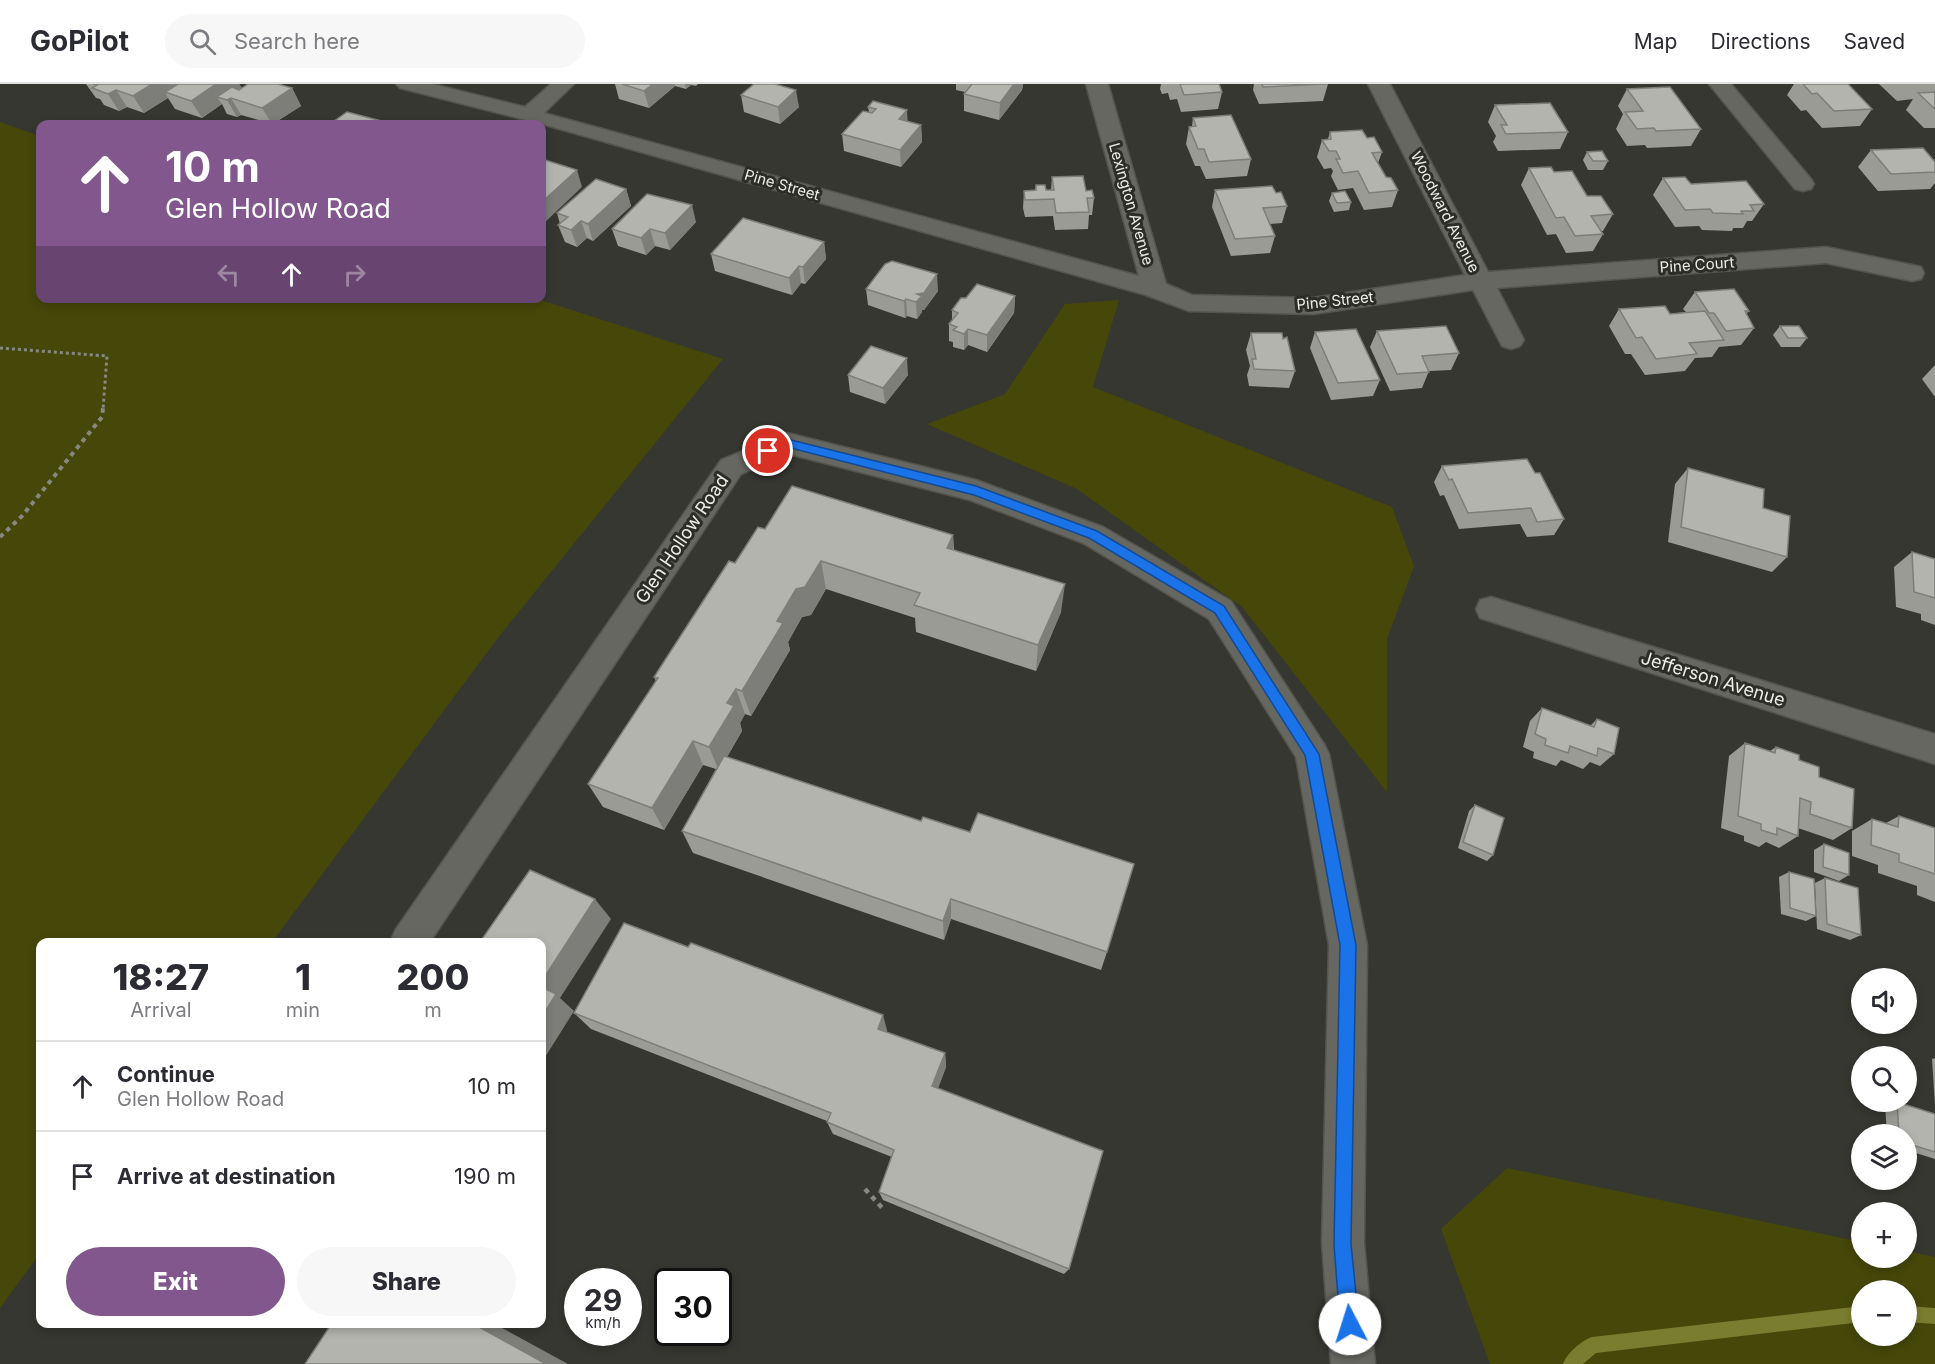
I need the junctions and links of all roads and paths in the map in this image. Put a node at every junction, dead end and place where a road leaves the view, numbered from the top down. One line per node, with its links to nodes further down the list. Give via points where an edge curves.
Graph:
1 (407, 84): 6 (street, Pine Street)
2 (562, 84): 6 (street)
3 (1097, 84): 10 (street, Lexington Avenue)
4 (1379, 84): 9 (street, Woodward Avenue)
5 (1720, 84): 7 (street)
6 (529, 114): 10 (street, Pine Street)
7 (1803, 184)
8 (1912, 273): 9 (street, Pine Court, via 1826,255)
9 (1480, 281): 11 (street, Pine Street, via 1313,306); 12 (street, Woodward Avenue)
10 (1155, 289): 11 (street, Lexington Avenue)
11 (1189, 303)
12 (1511, 340)
13 (0, 348): 14 (path, via 107,356 102,417 22,516)
14 (0, 537)
15 (1491, 609): 16 (street, Jefferson Avenue)
16 (1935, 749)
17 (411, 938): 20 (street, Glen Hollow Road, via 731,467 787,443 976,491 1093,534 1220,610 1312,754 1348,945 1343,1244)
18 (865, 1190): 19 (path)
19 (884, 1210)
20 (1353, 1364)

